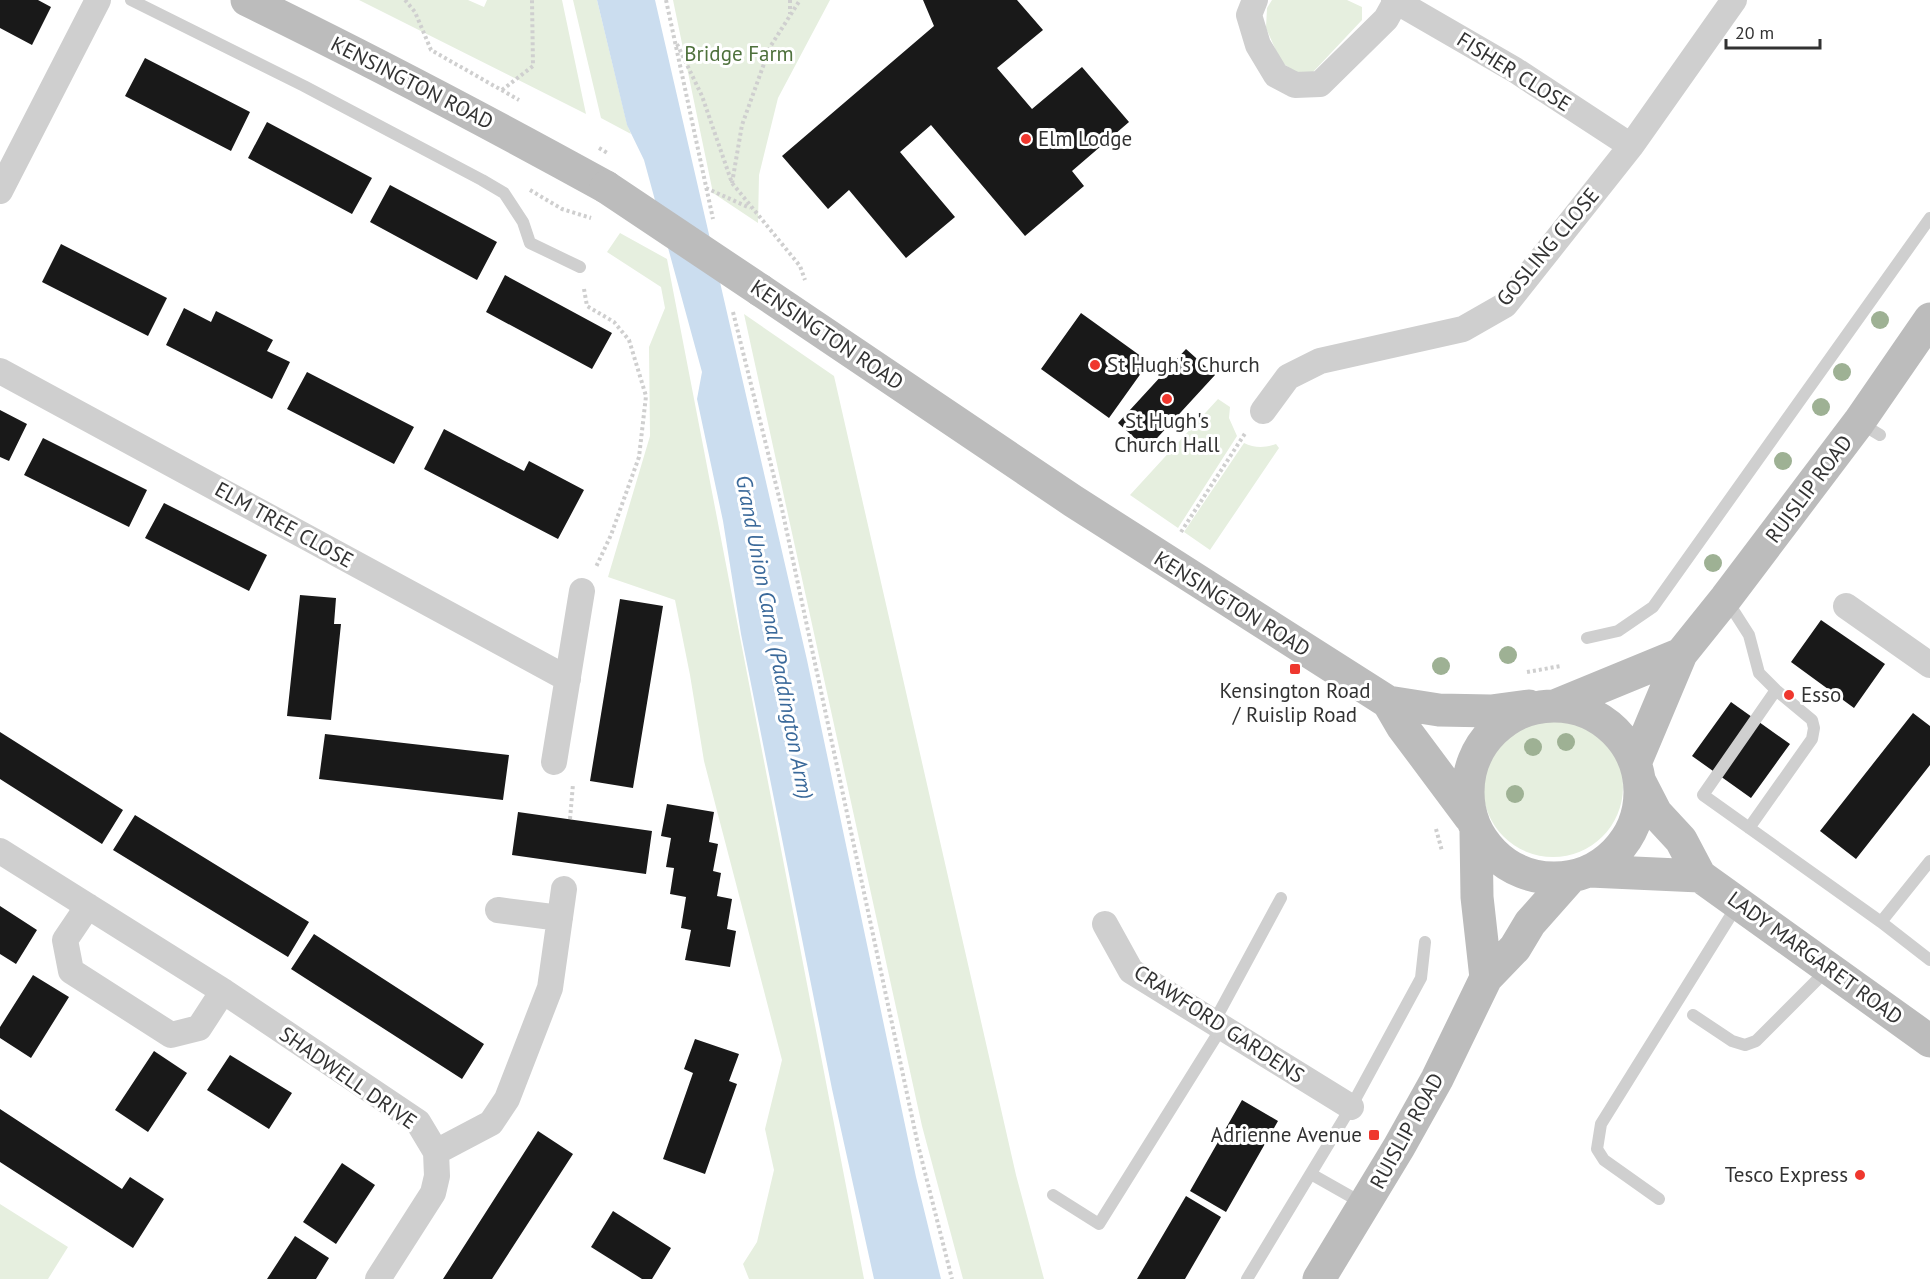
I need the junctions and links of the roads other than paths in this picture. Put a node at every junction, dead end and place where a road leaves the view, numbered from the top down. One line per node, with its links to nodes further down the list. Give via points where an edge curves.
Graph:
1 (98, 0): 8 (street)
2 (131, 0): 10 (lane, via 483,180 504,193 523,222 530,243)
3 (247, 0): 22 (street, KENSINGTON ROAD, bridge, via 386,68 606,187 1073,501)
4 (1255, 0): 6 (street, FISHER CLOSE, via 1249,15 1258,45 1276,75 1295,85 1320,84 1386,19)
5 (1734, 0): 7 (street, GOSLING CLOSE)
6 (1395, 1): 7 (street, FISHER CLOSE, via 1515,70)
7 (1631, 146): 13 (street, GOSLING CLOSE, via 1505,305 1463,329 1320,361 1288,378)
8 (0, 191)
9 (1930, 218): 17 (lane, via 1653,607 1618,631)
10 (580, 267)
11 (1925, 338): 15 (street, RUISLIP ROAD, via 1870,429)
12 (0, 371): 20 (street, ELM TREE CLOSE)
13 (1263, 411)
14 (582, 591): 20 (street)
15 (1726, 598): 18 (street, RUISLIP ROAD); 21 (lane, via 1749,635 1759,673)
16 (1846, 606): 19 (street)
17 (1587, 638)
18 (1681, 654): 23 (street, RUISLIP ROAD); 25 (street, RUISLIP ROAD)
19 (1930, 665)
20 (568, 679): 24 (street)
21 (1776, 690): 27 (lane, via 1812,720 1812,739); 27 (lane, via 1703,795)
22 (1388, 702): 23 (street, KENSINGTON ROAD, via 1439,710); 26 (street, KENSINGTON ROAD)
23 (1543, 706): 25 (street, via 1581,709 1602,720 1620,735); 26 (street, via 1511,715 1478,750 1469,774)
24 (554, 762)
25 (1638, 770): 30 (street, via 1639,806 1631,831 1613,854); 31 (street, LADY MARGARET ROAD, via 1656,813 1681,840)
26 (1473, 824): 30 (street, via 1488,848 1509,866 1534,876); 43 (street)
27 (1749, 828): 38 (lane)
28 (0, 850): 35 (street, SHADWELL DRIVE)
29 (1930, 861): 38 (lane)
30 (1579, 875): 31 (street); 43 (street, RUISLIP ROAD, via 1530,923 1515,948)
31 (1700, 876): 34 (street, LADY MARGARET ROAD)
32 (564, 889): 37 (street)
33 (1281, 898): 46 (lane)
34 (1738, 903): 42 (street, LADY MARGARET ROAD); 52 (lane, via 1601,1124 1597,1149 1604,1160)
35 (88, 906): 44 (street, SHADWELL DRIVE); 44 (street, via 65,940 71,971 171,1035 199,1028)
36 (498, 910): 37 (street)
37 (560, 918): 49 (street, via 550,988 507,1099 491,1123)
38 (1881, 922): 41 (lane)
39 (1105, 924): 46 (street, CRAWFORD GARDENS, via 1131,971)
40 (1425, 942): 48 (lane, via 1421,978)
41 (1930, 960)
42 (1829, 968): 45 (lane, via 1756,1041 1745,1045 1732,1041); 47 (street, LADY MARGARET ROAD)
43 (1486, 978): 53 (street, RUISLIP ROAD, via 1437,1079)
44 (223, 991): 49 (street, SHADWELL DRIVE, via 418,1122)
45 (1693, 1015)
46 (1218, 1025): 48 (street, CRAWFORD GARDENS); 51 (lane, via 1099,1224)
47 (1930, 1041)
48 (1351, 1107): 50 (lane)
49 (436, 1152): 54 (street, via 433,1193)
50 (1311, 1174): 53 (lane); 55 (lane)
51 (1053, 1195)
52 (1659, 1199)
53 (1365, 1205): 56 (street, RUISLIP ROAD)
54 (378, 1279)
55 (1247, 1279)
56 (1319, 1279)

